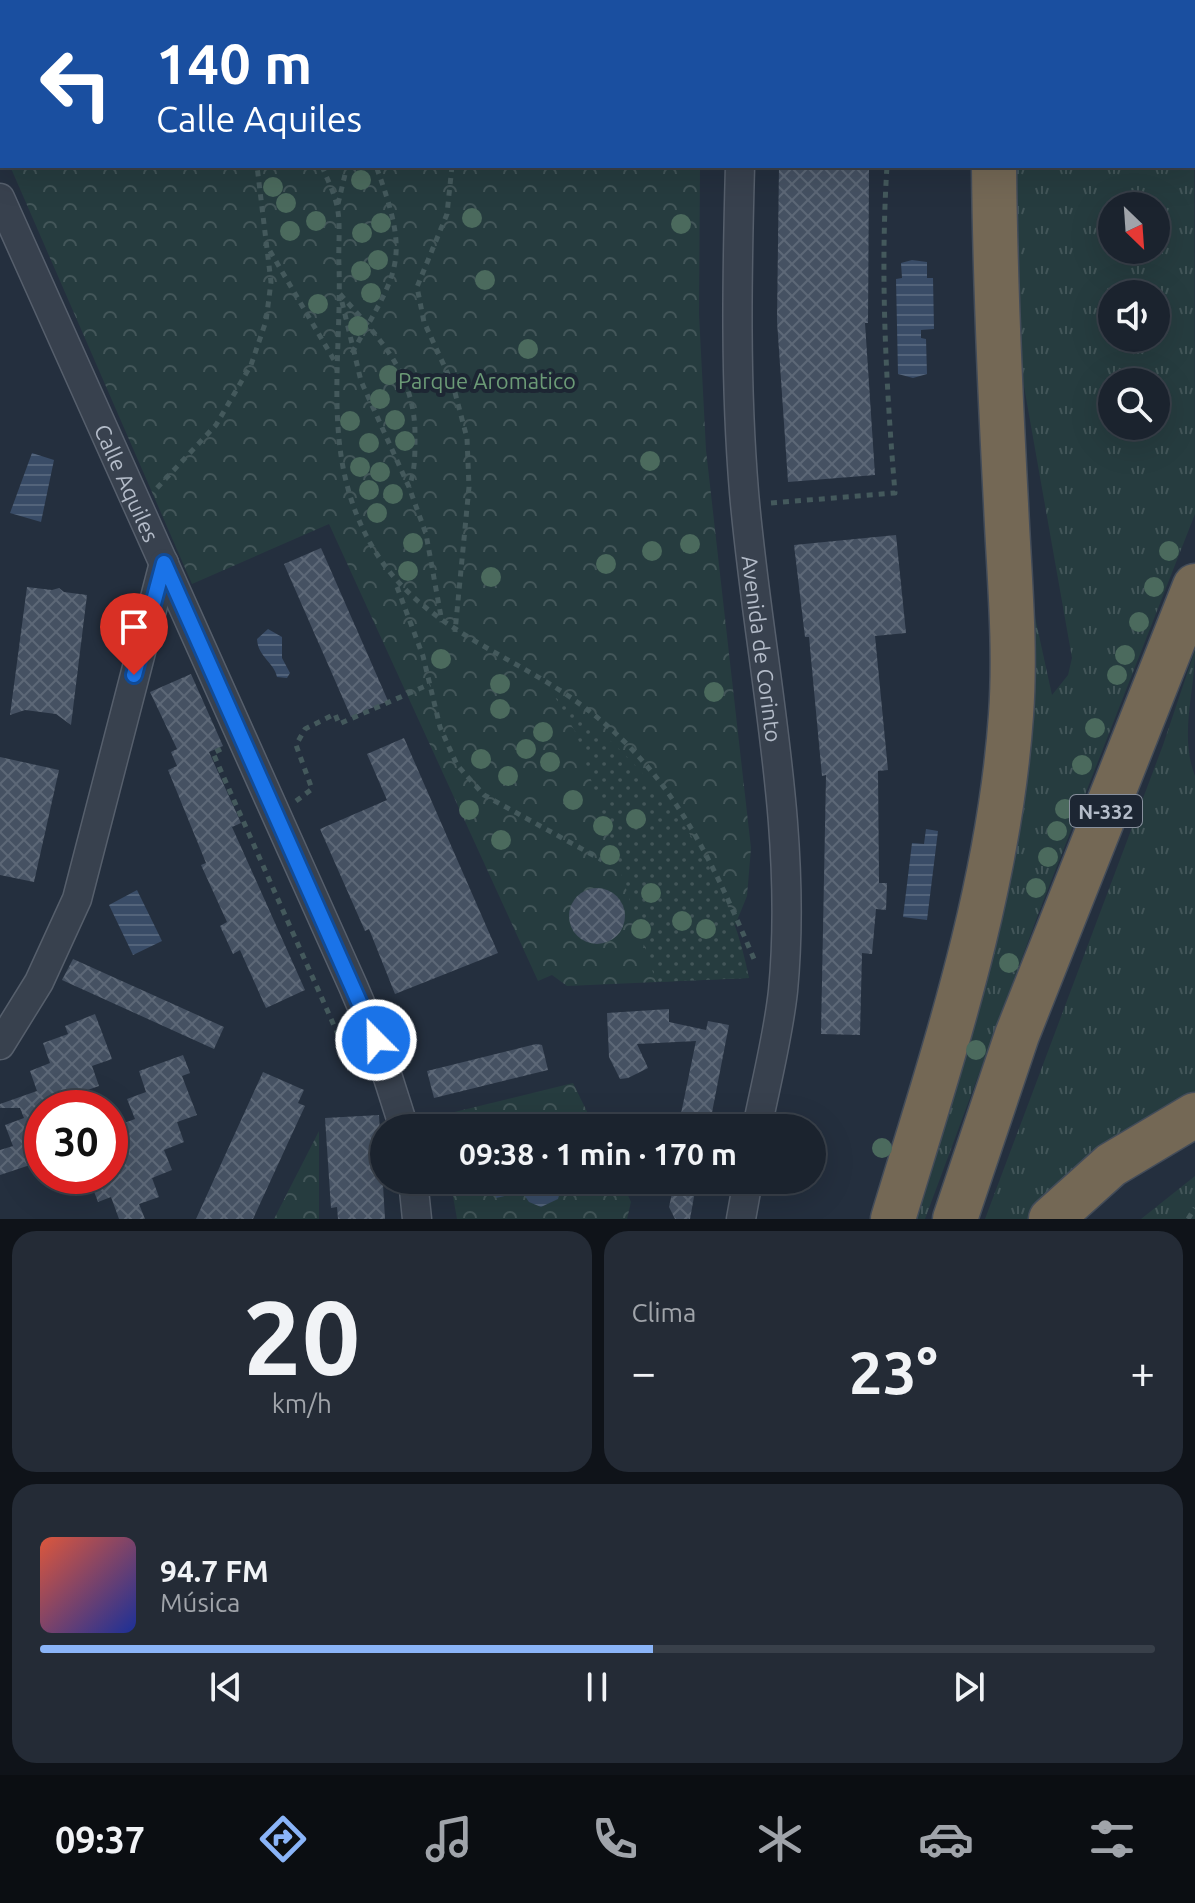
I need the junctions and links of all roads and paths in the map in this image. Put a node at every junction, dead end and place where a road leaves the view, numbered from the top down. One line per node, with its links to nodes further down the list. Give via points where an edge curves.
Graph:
1 (257, 168): 11 (path)
2 (323, 168): 10 (path)
3 (347, 168): 10 (path)
4 (377, 168): 13 (path, via 393,213 398,249 392,278)
5 (452, 168): 23 (path, via 447,214 417,287 424,322 453,385 467,438 469,487)
6 (740, 168): 32 (street, Avenida de Corinto, via 736,332 744,493 778,770 785,881 783,991)
7 (887, 168): 18 (path, via 884,313 895,493)
8 (994, 168): 39 (highway, via 1012,634 1007,769 988,887)
9 (0, 198): 19 (street, Calle Aquiles)
10 (337, 207): 12 (path)
11 (269, 248): 15 (path); 16 (path, via 270,303 251,365 216,425)
12 (340, 293): 13 (path); 14 (path); 15 (path)
13 (368, 324): 14 (path); 17 (path, via 393,353 410,391 415,429)
14 (352, 353): 17 (path)
15 (334, 361): 20 (path, via 337,429 350,495 367,538)
16 (164, 479)
17 (409, 487): 22 (path, via 433,562)
18 (770, 503)
19 (164, 563): 30 (street, Calle Aquiles, via 77,899 39,982); 31 (street, via 376,1040)
20 (396, 583): 22 (path); 24 (path)
21 (1195, 586): 40 (highway, N-332, via 1017,1035)
22 (442, 623): 23 (path)
23 (455, 632): 28 (path, via 566,694 631,748 680,807 705,849)
24 (430, 684): 26 (path, via 339,724 335,714 305,729 296,745 312,789); 27 (path, via 448,749 484,795)
25 (231, 745): 29 (path, via 213,753 340,1039)
26 (288, 805)
27 (602, 860)
28 (754, 959)
29 (359, 1037)
30 (0, 1045)
31 (400, 1114)
32 (760, 1114)
33 (1195, 1115): 41 (highway, via 1111,1165)
34 (414, 1194): 37 (street)
35 (745, 1194): 38 (street)
36 (1195, 1208): 42 (path)
37 (417, 1219)
38 (741, 1219)
39 (893, 1219)
40 (955, 1219)
41 (1051, 1219)
42 (1188, 1219)

